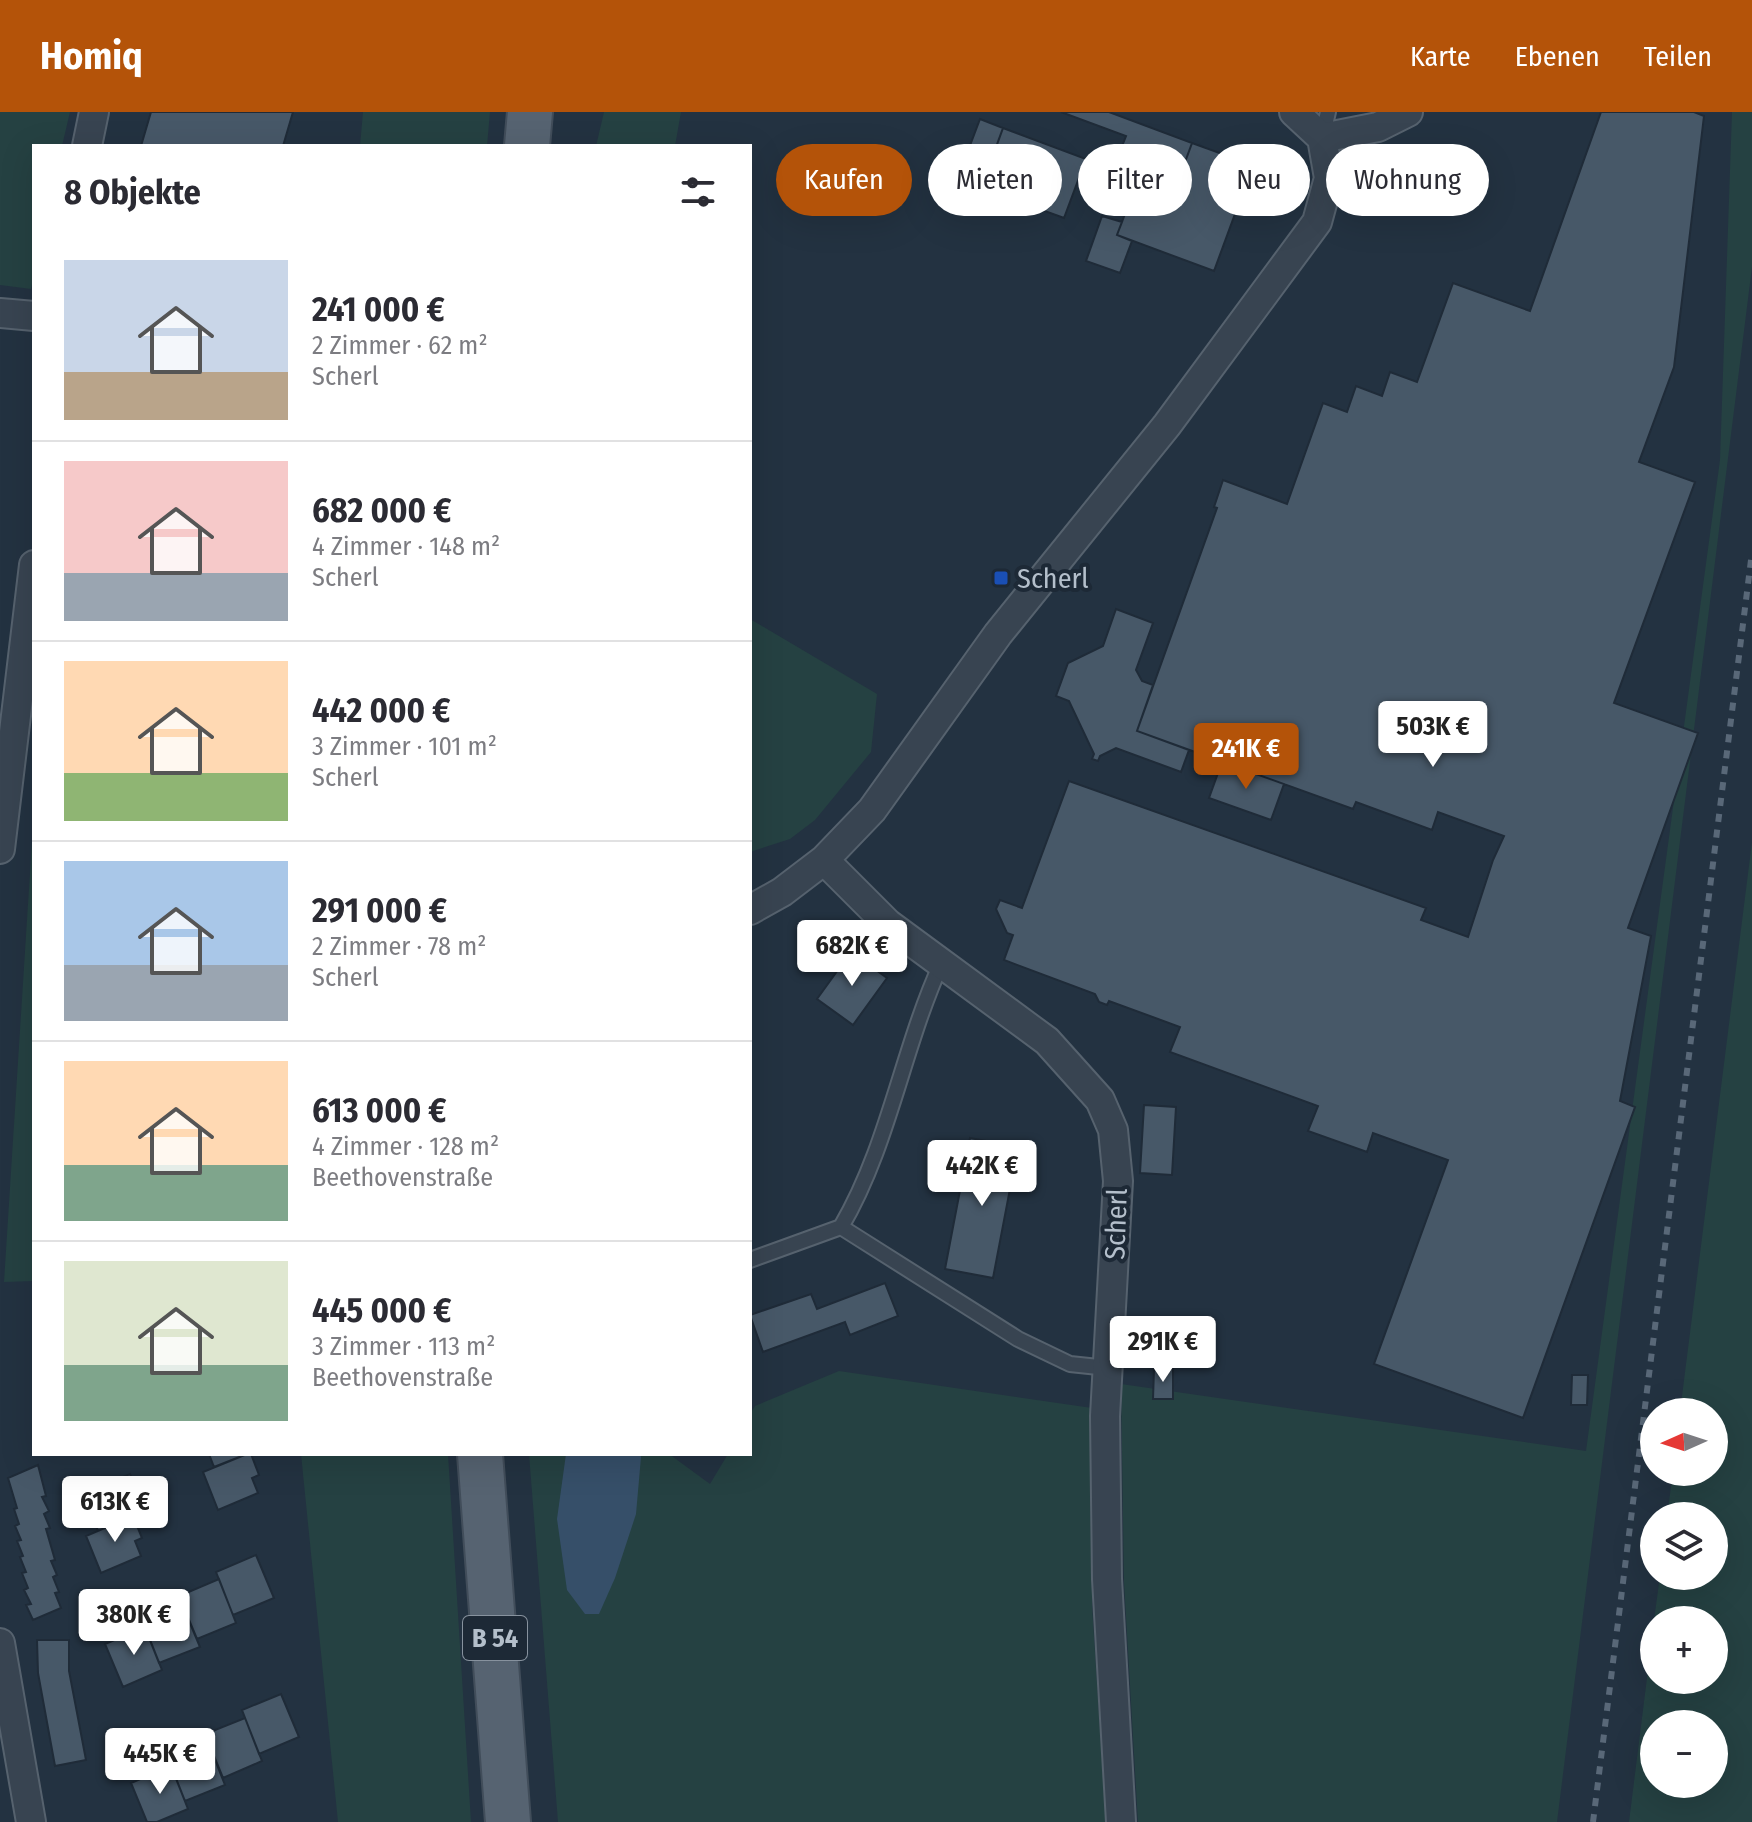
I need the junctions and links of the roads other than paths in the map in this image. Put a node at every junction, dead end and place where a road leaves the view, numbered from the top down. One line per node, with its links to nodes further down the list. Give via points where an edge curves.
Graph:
1 (94, 112): 6 (street)
2 (530, 112): 7 (main road)
3 (1294, 112): 5 (street)
4 (1408, 112): 5 (street, via 1378,127)
5 (1325, 125): 12 (street, via 1329,178 1317,222 1167,425 998,634 872,810)
6 (87, 144)
7 (527, 144)
8 (0, 313): 9 (street)
9 (32, 316)
10 (32, 582): 11 (street)
11 (0, 849)
12 (824, 860): 13 (street); 16 (street, Scherl, via 888,924)
13 (782, 892): 14 (street); 15 (street)
14 (752, 895)
15 (752, 909)
16 (941, 964): 17 (lane, via 871,1169); 19 (street, Scherl, via 1047,1041 1100,1100 1113,1130 1118,1181)
17 (841, 1227): 18 (lane); 19 (lane, via 1018,1339 1070,1364)
18 (752, 1259)
19 (1108, 1368): 24 (street, Scherl, via 1107,1579)
20 (480, 1456): 23 (main road, B 54)
21 (0, 1643): 22 (street)
22 (31, 1822)
23 (508, 1822)
24 (1121, 1822)

